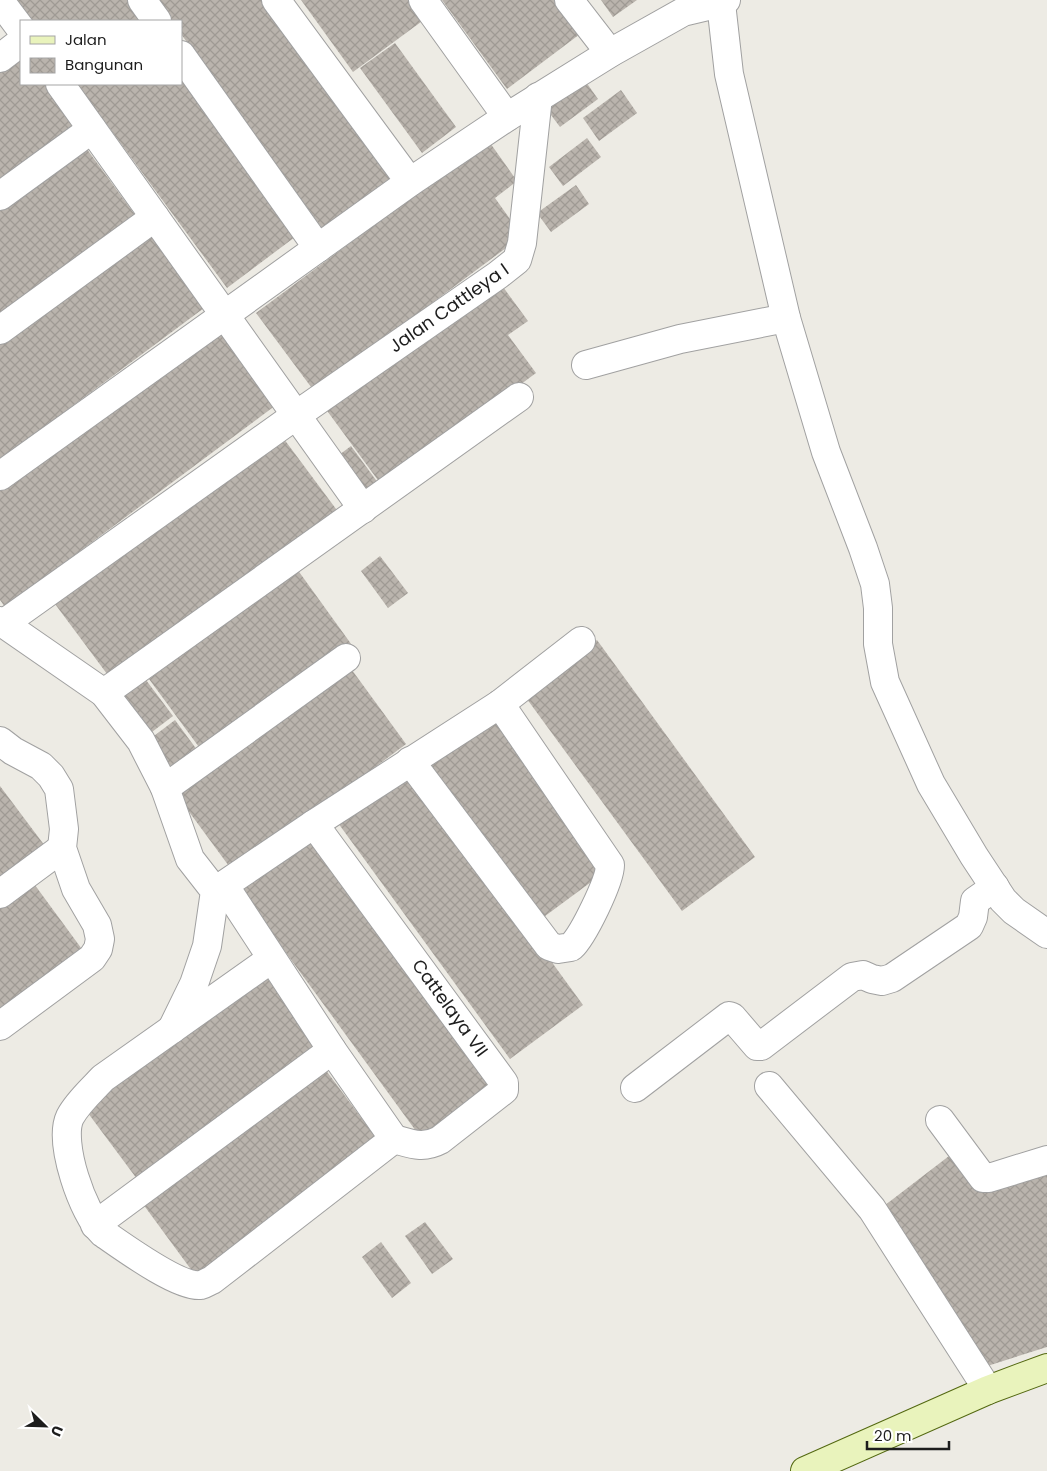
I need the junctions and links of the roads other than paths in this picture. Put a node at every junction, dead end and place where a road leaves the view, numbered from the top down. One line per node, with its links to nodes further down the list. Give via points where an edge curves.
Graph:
1 (142, 0): 8 (street)
2 (276, 0): 18 (street)
3 (422, 0): 16 (street)
4 (569, 0): 11 (street)
5 (0, 1): 9 (street)
6 (722, 1): 7 (street); 23 (street, via 729,74)
7 (686, 6): 11 (street)
8 (156, 20)
9 (20, 28)
10 (20, 43): 13 (street)
11 (610, 53): 15 (street)
12 (182, 56): 21 (street)
13 (0, 58)
14 (61, 85): 17 (street)
15 (538, 97): 16 (street); 27 (street, Jalan Cattleya I, via 522,243 517,260)
16 (507, 117): 18 (street)
17 (92, 130): 19 (street); 20 (street)
18 (410, 182): 21 (street)
19 (0, 196)
20 (155, 217): 22 (street); 24 (street)
21 (318, 248): 22 (street)
22 (225, 314): 27 (street); 28 (street)
23 (786, 318): 25 (street, via 680,339); 40 (street, via 826,452 874,584 878,644 885,682 931,784)
24 (0, 330)
25 (586, 365)
26 (519, 397): 29 (street)
27 (295, 416): 29 (street); 30 (street, Jalan Cattleya I)
28 (0, 476)
29 (363, 509): 33 (street)
30 (2, 622): 33 (street)
31 (582, 641): 34 (street)
32 (346, 658): 37 (street)
33 (104, 693): 37 (street, via 141,741)
34 (500, 704): 36 (street); 36 (street, via 610,865 610,875 590,918 571,947 558,949 549,946)
35 (4, 751): 39 (street, via 41,766 59,789 64,829)
36 (410, 761): 38 (street)
37 (166, 788): 41 (street, via 190,859)
38 (314, 824): 41 (street); 51 (street, Cattelaya VII, via 504,1083 504,1090 429,1146)
39 (62, 848): 42 (street); 45 (street, via 76,889 98,926 98,950 92,958)
40 (995, 887): 43 (street, via 1014,911); 49 (street, via 975,901 969,926 892,978 882,981 863,975 852,977 761,1046 757,1046 729,1016)
41 (219, 888): 44 (street); 46 (street, via 207,946 194,984)
42 (0, 894)
43 (1047, 934)
44 (271, 959): 46 (street); 47 (street)
45 (0, 1026)
46 (171, 1032): 53 (street, via 103,1078 70,1118 67,1139 70,1162 78,1189)
47 (332, 1050): 51 (street); 53 (street)
48 (768, 1086): 55 (street, via 872,1209)
49 (635, 1088)
50 (940, 1120): 52 (street, via 983,1178)
51 (394, 1139): 53 (street, via 202,1285 190,1284 168,1274)
52 (1047, 1160)
53 (95, 1225)
54 (1047, 1368): 55 (street)
55 (988, 1390): 56 (street)
56 (805, 1471)

